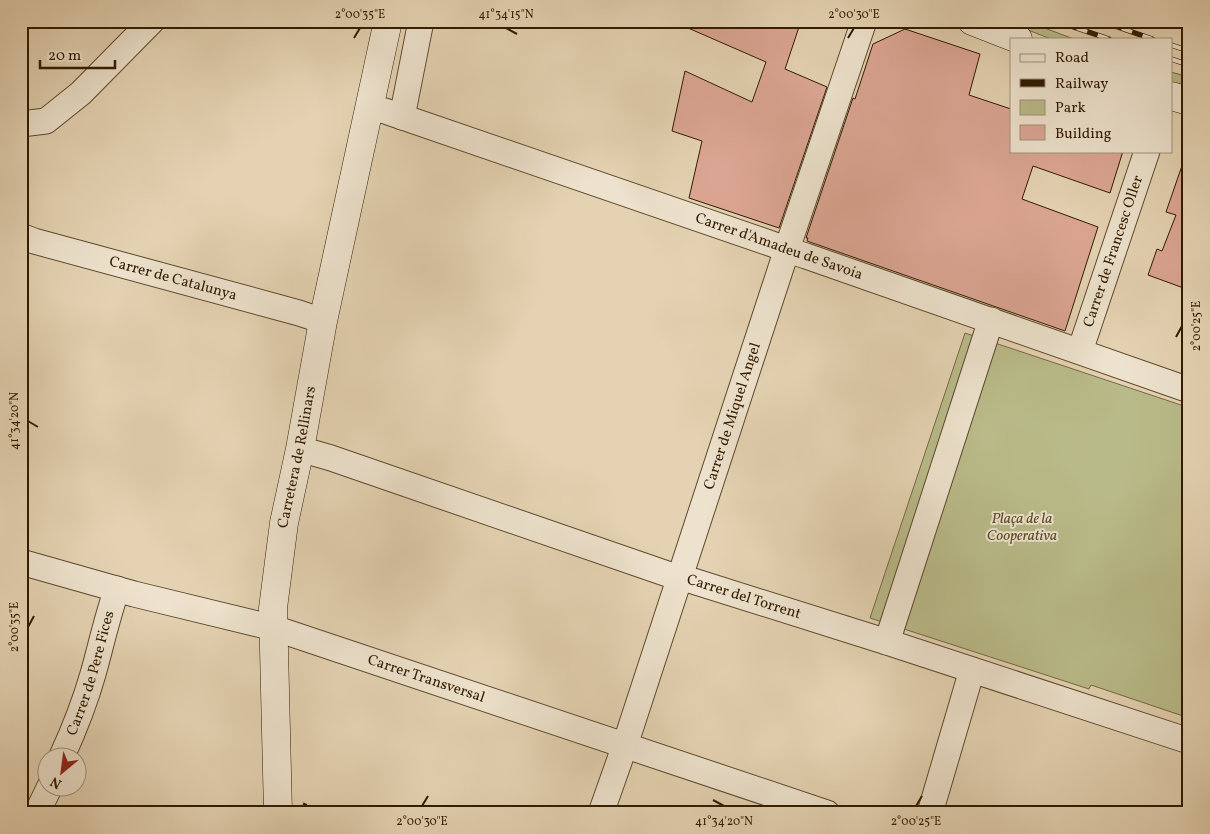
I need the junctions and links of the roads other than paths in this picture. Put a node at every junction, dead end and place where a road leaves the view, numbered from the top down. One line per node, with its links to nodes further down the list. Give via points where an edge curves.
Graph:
1 (152, 21): 12 (street, via 81,93 46,120)
2 (388, 21): 10 (street, Carretera de Rellinars)
3 (421, 21): 7 (street)
4 (864, 21): 15 (street, Carrer de Miquel Angel)
5 (972, 21): 6 (street)
6 (1015, 38)
7 (409, 82): 10 (street); 11 (street)
8 (1172, 96): 9 (street)
9 (1189, 101)
10 (370, 108): 11 (street, Carrer d'Amadeu de Savoia); 17 (street, Carretera de Rellinars)
11 (402, 117): 15 (street, Carrer d'Amadeu de Savoia)
12 (21, 124)
13 (1147, 152): 18 (street, Carrer de Francesc Oller)
14 (21, 236): 17 (street, Carrer de Catalunya)
15 (787, 250): 16 (street, Carrer d'Amadeu de Savoia); 22 (street, Carrer de Miquel Angel)
16 (991, 320): 18 (street, Carrer d'Amadeu de Savoia); 25 (street)
17 (323, 321): 20 (street, Carretera de Rellinars)
18 (1080, 351): 19 (street, Carrer d'Amadeu de Savoia)
19 (1189, 390)
20 (300, 449): 22 (street, Carrer del Torrent); 24 (street, Carretera de Rellinars, via 284,523 273,608)
21 (21, 562): 23 (street, Carrer Transversal)
22 (679, 578): 25 (street, Carrer del Torrent); 28 (street, Carrer de Miquel Angel)
23 (117, 589): 24 (street, Carrer Transversal); 29 (street, Carrer de Pere Fices, via 92,676)
24 (274, 628): 28 (street, Carrer Transversal); 31 (street, Carretera de Rellinars)
25 (887, 642): 26 (street, Carrer del Torrent)
26 (972, 670): 27 (street, Carrer del Torrent); 35 (street)
27 (1189, 741)
28 (625, 745): 33 (street, Carrer de Miquel Angel); 34 (street, Carrer Transversal)
29 (67, 746)
30 (45, 796): 32 (street)
31 (287, 807)
32 (37, 813)
33 (601, 813)
34 (826, 813)
35 (930, 813)

